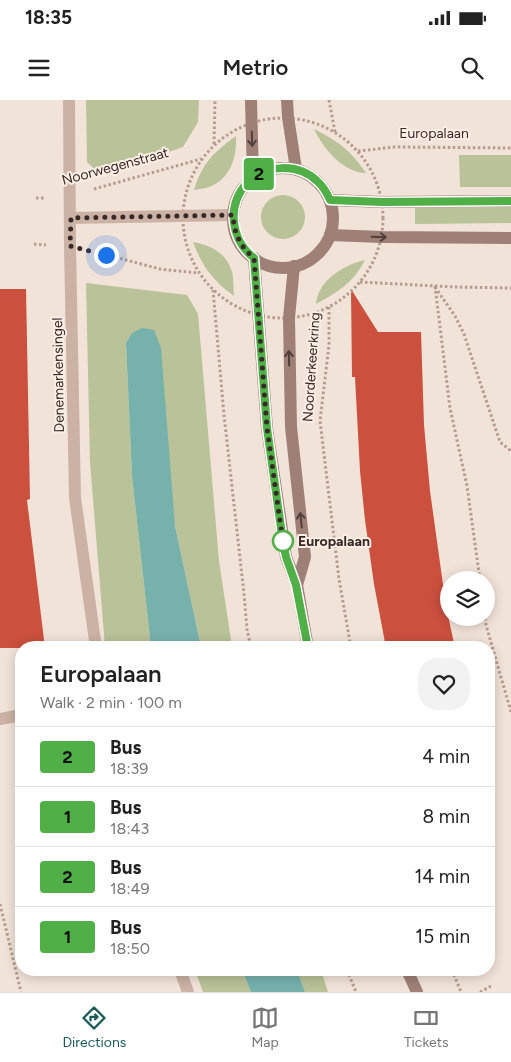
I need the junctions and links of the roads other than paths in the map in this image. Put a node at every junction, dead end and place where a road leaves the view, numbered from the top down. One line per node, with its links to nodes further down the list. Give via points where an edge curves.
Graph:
1 (69, 100): 9 (street, Denemarkensingel)
2 (252, 100): 5 (street, one-way to 5)
3 (287, 100): 4 (street)
4 (296, 170): 5 (street, via 274,169); 6 (street, via 317,180)
5 (253, 177): 8 (street, via 241,190)
6 (330, 200): 7 (street); 10 (street, via 333,217)
7 (511, 201)
8 (233, 215): 9 (street); 12 (street, via 238,240)
9 (71, 218): 15 (street, Denemarkensingel, via 75,498)
10 (330, 235): 11 (street, one-way to 11); 13 (street, via 316,255)
11 (511, 238)
12 (254, 258): 13 (street, via 273,267); 14 (street, Noorderkeerkring, via 267,428 286,557)
13 (294, 266): 14 (street, Noorderkeerkring, one-way to 13, via 305,557 291,427 289,318)
14 (296, 585): 16 (street, Noorderkeerkring)
15 (95, 641)
16 (307, 641)
17 (15, 716): 18 (street)
18 (0, 719)
19 (182, 976): 21 (street)
20 (410, 976): 22 (street)
21 (188, 992)
22 (417, 992)

